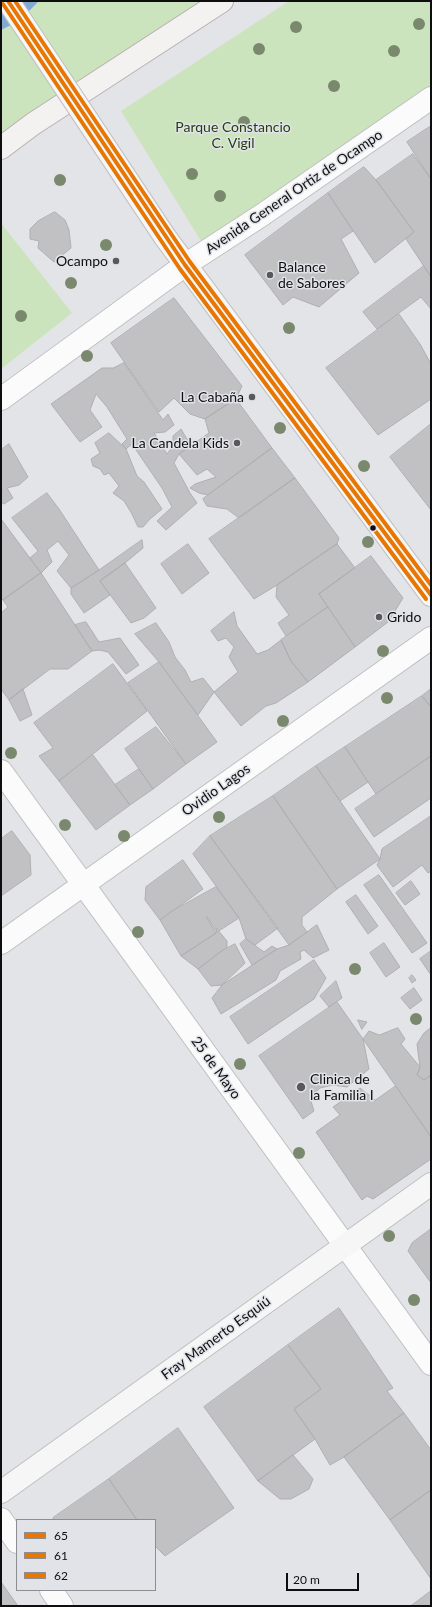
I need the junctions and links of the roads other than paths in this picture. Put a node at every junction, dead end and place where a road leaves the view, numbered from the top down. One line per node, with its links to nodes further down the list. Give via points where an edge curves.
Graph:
1 (8, 1): 5 (main road, bridge)
2 (222, 1): 4 (main road, via 33,124)
3 (431, 98): 6 (street, Avenida General Ortiz de Ocampo)
4 (1, 148)
5 (165, 237): 6 (street, via 178,245 190,247); 7 (main road); 8 (street, via 171,264)
6 (222, 241): 7 (street, Avenida General Ortiz de Ocampo)
7 (185, 265): 8 (street, Avenida General Ortiz de Ocampo); 10 (main road)
8 (160, 283): 9 (street, Avenida General Ortiz de Ocampo)
9 (1, 399)
10 (431, 595)
11 (431, 638): 13 (street, Ovidio Lagos)
12 (1, 771): 13 (street, 25 de Mayo)
13 (83, 884): 14 (street, Ovidio Lagos); 16 (street, 25 de Mayo)
14 (1, 943)
15 (431, 1184): 16 (main road, Fray Mamerto Esquiú)
16 (345, 1246): 17 (street, 25 de Mayo); 18 (main road, Fray Mamerto Esquiú)
17 (431, 1364)
18 (1, 1492)
19 (1, 1519): 20 (street)
20 (16, 1541)
21 (52, 1591): 22 (street)
22 (62, 1606)

